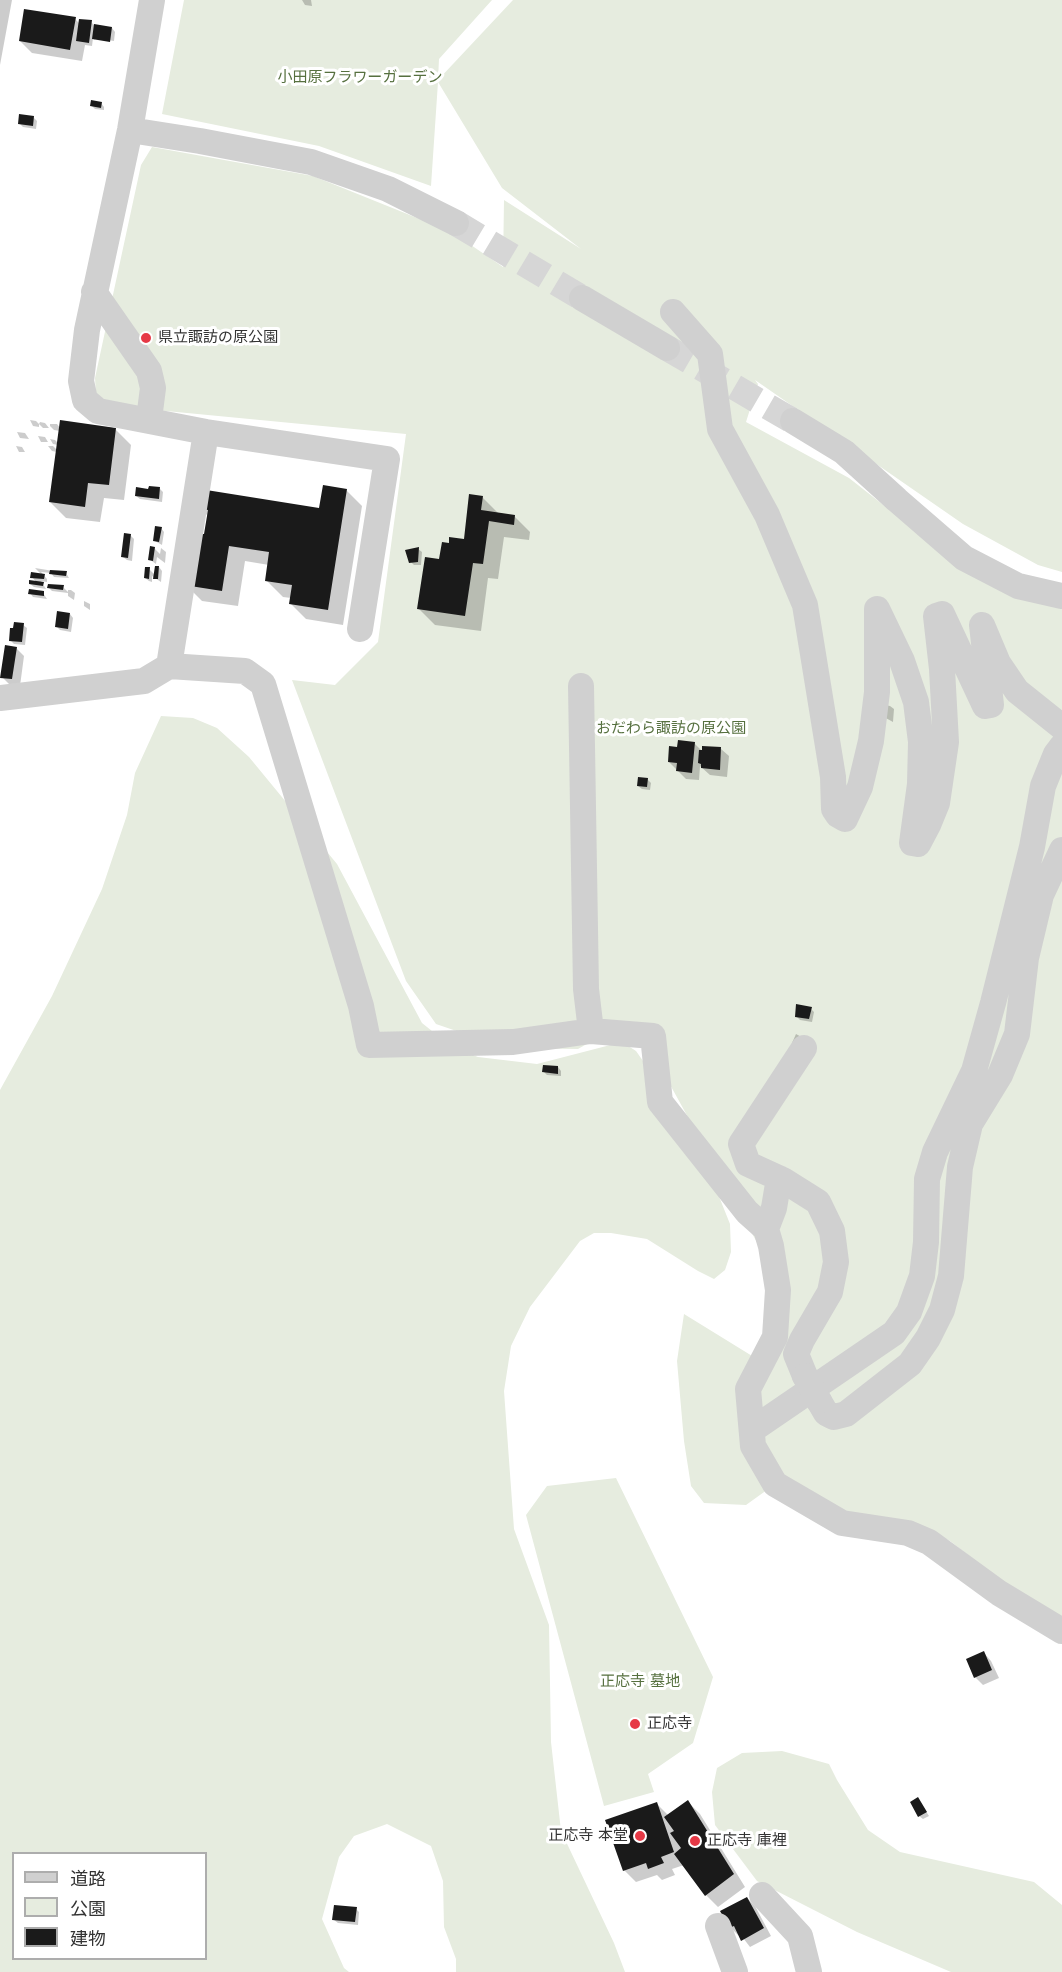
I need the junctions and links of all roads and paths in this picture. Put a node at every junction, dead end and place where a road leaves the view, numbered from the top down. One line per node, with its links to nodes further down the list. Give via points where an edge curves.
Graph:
1 (152, 0): 2 (street)
2 (130, 130): 3 (street, via 311,162 388,189); 4 (street)
3 (456, 223)
4 (94, 292): 8 (street, via 149,371 153,388); 8 (street, via 81,381 85,400 98,411)
5 (582, 298): 7 (street)
6 (673, 312): 16 (street, via 710,354 720,429 767,515 805,604 834,777 834,809 838,814 845,819 860,787 871,741 877,692 878,609 916,702 921,742 920,784 912,843 918,844 937,803 946,742 936,616 942,614 985,706 992,705 982,625 998,663 1017,691)
7 (667, 348)
8 (149, 419): 10 (street)
9 (794, 422): 11 (street, via 844,452 964,558 1018,586)
10 (206, 432): 12 (street, via 387,459); 13 (street)
11 (1062, 596)
12 (360, 628)
13 (169, 666): 15 (street, via 144,681); 18 (street, via 245,671 263,684 361,1006 369,1045 513,1042)
14 (581, 686): 18 (street, via 586,989)
15 (0, 698)
16 (1061, 733): 22 (street, via 1043,786 1032,847 974,1071 935,1152 927,1179 922,1276 909,1312 894,1333)
17 (1062, 850): 20 (street, bridge, via 1041,895 1026,958 1017,1034 1000,1075 970,1124 960,1167 951,1276 942,1310 910,1364 846,1414 834,1417 826,1413 796,1354 830,1292 836,1262 832,1231 818,1202)
18 (591, 1031): 21 (street, via 653,1036 660,1102 747,1212)
19 (804, 1048): 20 (street, via 741,1144 748,1164)
20 (779, 1178): 21 (street)
21 (766, 1229): 22 (street, via 778,1290 775,1336 748,1389)
22 (753, 1430): 23 (street, via 753,1446 775,1484 842,1523 908,1533 929,1542 999,1593)
23 (1062, 1631)
24 (762, 1895): 27 (street, via 800,1936)
25 (718, 1926): 26 (street)
26 (735, 1972)
27 (809, 1972)

